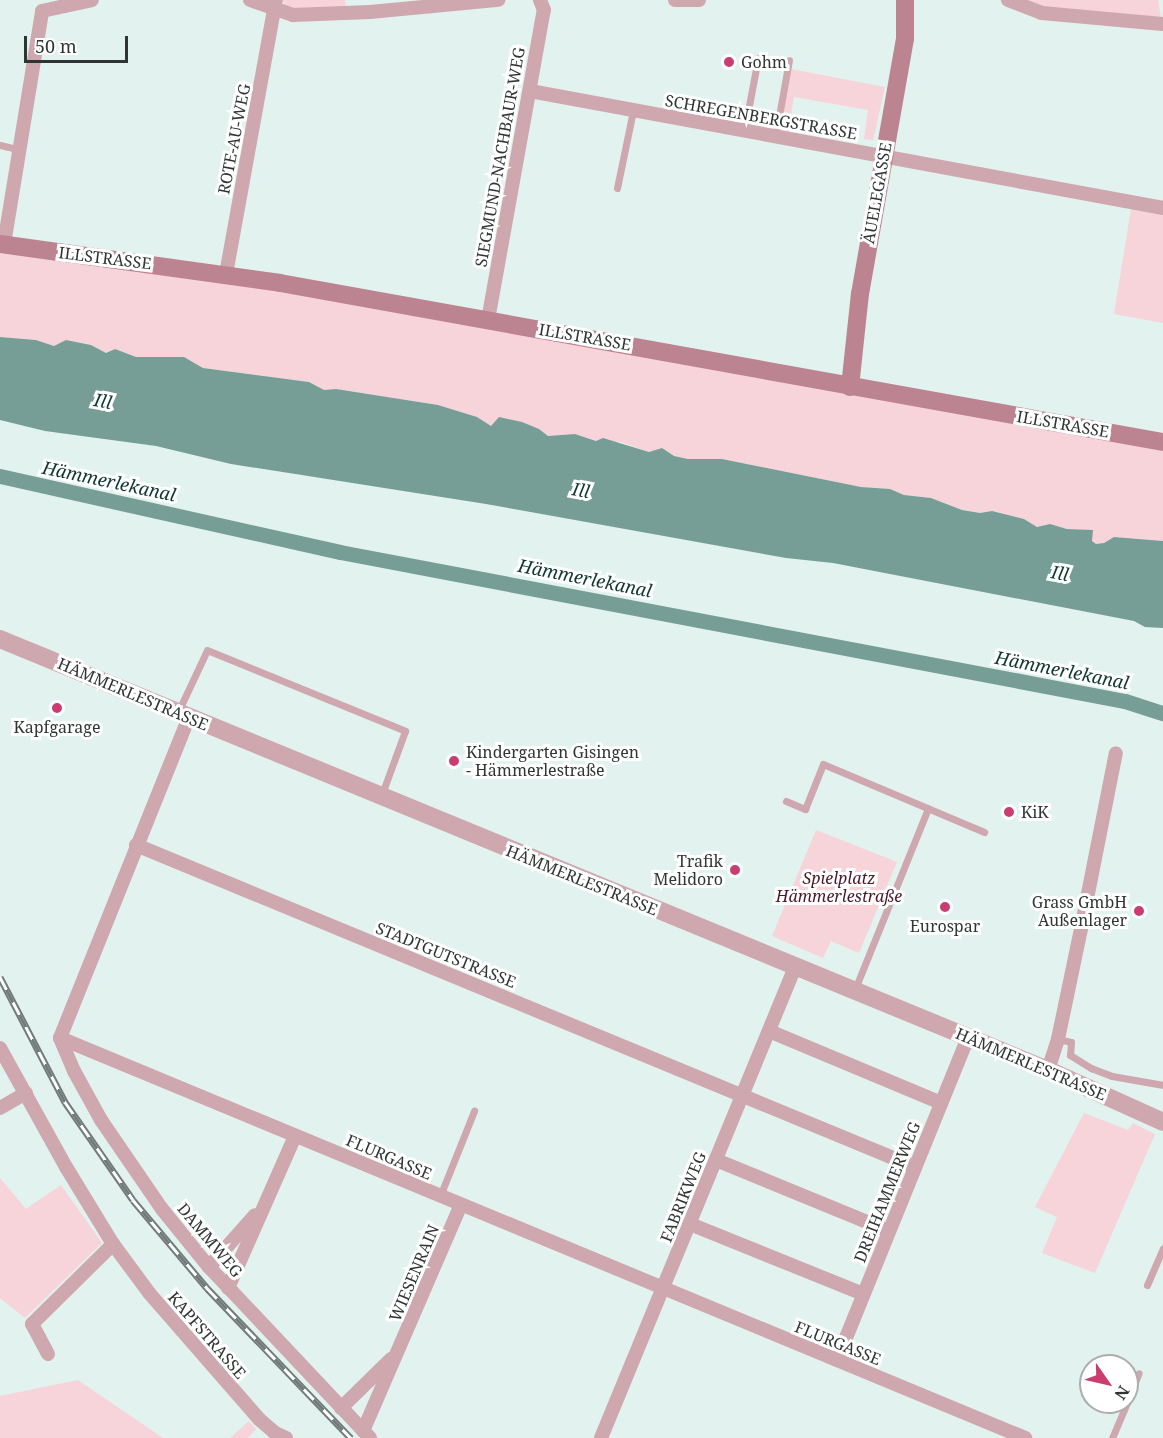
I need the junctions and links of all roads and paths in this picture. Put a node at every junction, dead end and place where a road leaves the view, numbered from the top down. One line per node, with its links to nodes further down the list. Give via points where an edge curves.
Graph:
1 (92, 0): 18 (street, ILLSTRASSE, via 42,11)
2 (250, 0): 9 (street)
3 (495, 0): 9 (street, via 293,15)
4 (540, 0): 13 (street, SIEGMUND-NACHBAUR-WEG, via 544,10)
5 (675, 0): 6 (street)
6 (699, 0)
7 (905, 0): 19 (main road, ÄUELEGASSE, via 904,39)
8 (1008, 0): 10 (street, via 1042,13)
9 (275, 5): 23 (street, ROTE-AU-WEG)
10 (1163, 24)
11 (759, 58): 15 (lane)
12 (789, 60): 16 (lane)
13 (530, 91): 14 (street, SCHREGENBERGSTRASSE); 24 (street, SIEGMUND-NACHBAUR-WEG)
14 (633, 111): 15 (street, SCHREGENBERGSTRASSE); 20 (lane)
15 (744, 132): 16 (street, SCHREGENBERGSTRASSE)
16 (775, 138): 19 (street, SCHREGENBERGSTRASSE)
17 (0, 145): 18 (lane)
18 (18, 149): 22 (street, ILLSTRASSE)
19 (883, 156): 21 (street, SCHREGENBERGSTRASSE); 25 (main road, ÄUELEGASSE, via 860,294)
20 (617, 188)
21 (1163, 208)
22 (2, 244): 23 (main road, ILLSTRASSE)
23 (226, 274): 24 (main road, ILLSTRASSE)
24 (488, 320): 25 (main road, ILLSTRASSE)
25 (850, 387): 26 (main road, ILLSTRASSE)
26 (1163, 442)
27 (0, 639): 28 (street, HÄMMERLESTRASSE)
28 (184, 714): 30 (street, HÄMMERLESTRASSE); 30 (lane, via 207,650 405,731); 34 (street)
29 (1116, 753): 40 (street)
30 (382, 797): 35 (street, HÄMMERLESTRASSE)
31 (786, 801): 32 (lane, via 805,809 823,764)
32 (928, 808): 33 (lane); 36 (lane)
33 (984, 832)
34 (136, 845): 39 (street); 45 (street, STADTGUTSTRASSE)
35 (795, 968): 36 (street, HÄMMERLESTRASSE); 37 (street, FABRIKWEG)
36 (854, 991): 38 (street, HÄMMERLESTRASSE)
37 (769, 1031): 45 (street, FABRIKWEG); 46 (street)
38 (968, 1037): 42 (street, HÄMMERLESTRASSE); 46 (street, DREIHAMMERWEG)
39 (60, 1038): 50 (street, FLURGASSE); 60 (street, DAMMWEG, via 74,1071 132,1168)
40 (1058, 1040): 42 (street); 43 (lane, via 1071,1042 1070,1054 1091,1068)
41 (0, 1048): 44 (street, KAPFSTRASSE)
42 (1048, 1070): 49 (street, HÄMMERLESTRASSE)
43 (1163, 1085)
44 (26, 1092): 47 (street); 58 (street, KAPFSTRASSE)
45 (742, 1096): 51 (street, FABRIKWEG); 52 (street, STADTGUTSTRASSE)
46 (941, 1103): 52 (street, DREIHAMMERWEG)
47 (0, 1108)
48 (474, 1111): 53 (lane)
49 (1163, 1122)
50 (295, 1136): 53 (street, FLURGASSE); 55 (street)
51 (716, 1160): 56 (street, FABRIKWEG); 57 (street)
52 (915, 1167): 57 (street, DREIHAMMERWEG)
53 (440, 1196): 54 (street, FLURGASSE)
54 (461, 1205): 63 (street, FLURGASSE); 66 (street, WIESENRAIN)
55 (264, 1206): 60 (street); 62 (street)
56 (690, 1224): 63 (street, FABRIKWEG); 64 (street)
57 (889, 1230): 64 (street, DREIHAMMERWEG)
58 (113, 1244): 65 (street, via 32,1324); 71 (street, KAPFSTRASSE, via 150,1294 259,1419)
59 (1163, 1248): 61 (lane)
60 (209, 1267): 62 (street, DAMMWEG)
61 (1148, 1285)
62 (228, 1288): 68 (street, DAMMWEG)
63 (663, 1288): 67 (street, FLURGASSE); 72 (street, FABRIKWEG)
64 (863, 1294): 67 (street, DREIHAMMERWEG)
65 (48, 1354)
66 (397, 1354): 68 (street, WIESENRAIN); 70 (street, WIESENRAIN)
67 (837, 1360): 73 (street, FLURGASSE)
68 (341, 1408): 70 (street, DAMMWEG)
69 (1122, 1414): 74 (lane)
70 (366, 1434)
71 (286, 1438)
72 (601, 1438)
73 (1025, 1438)
74 (1112, 1438)

